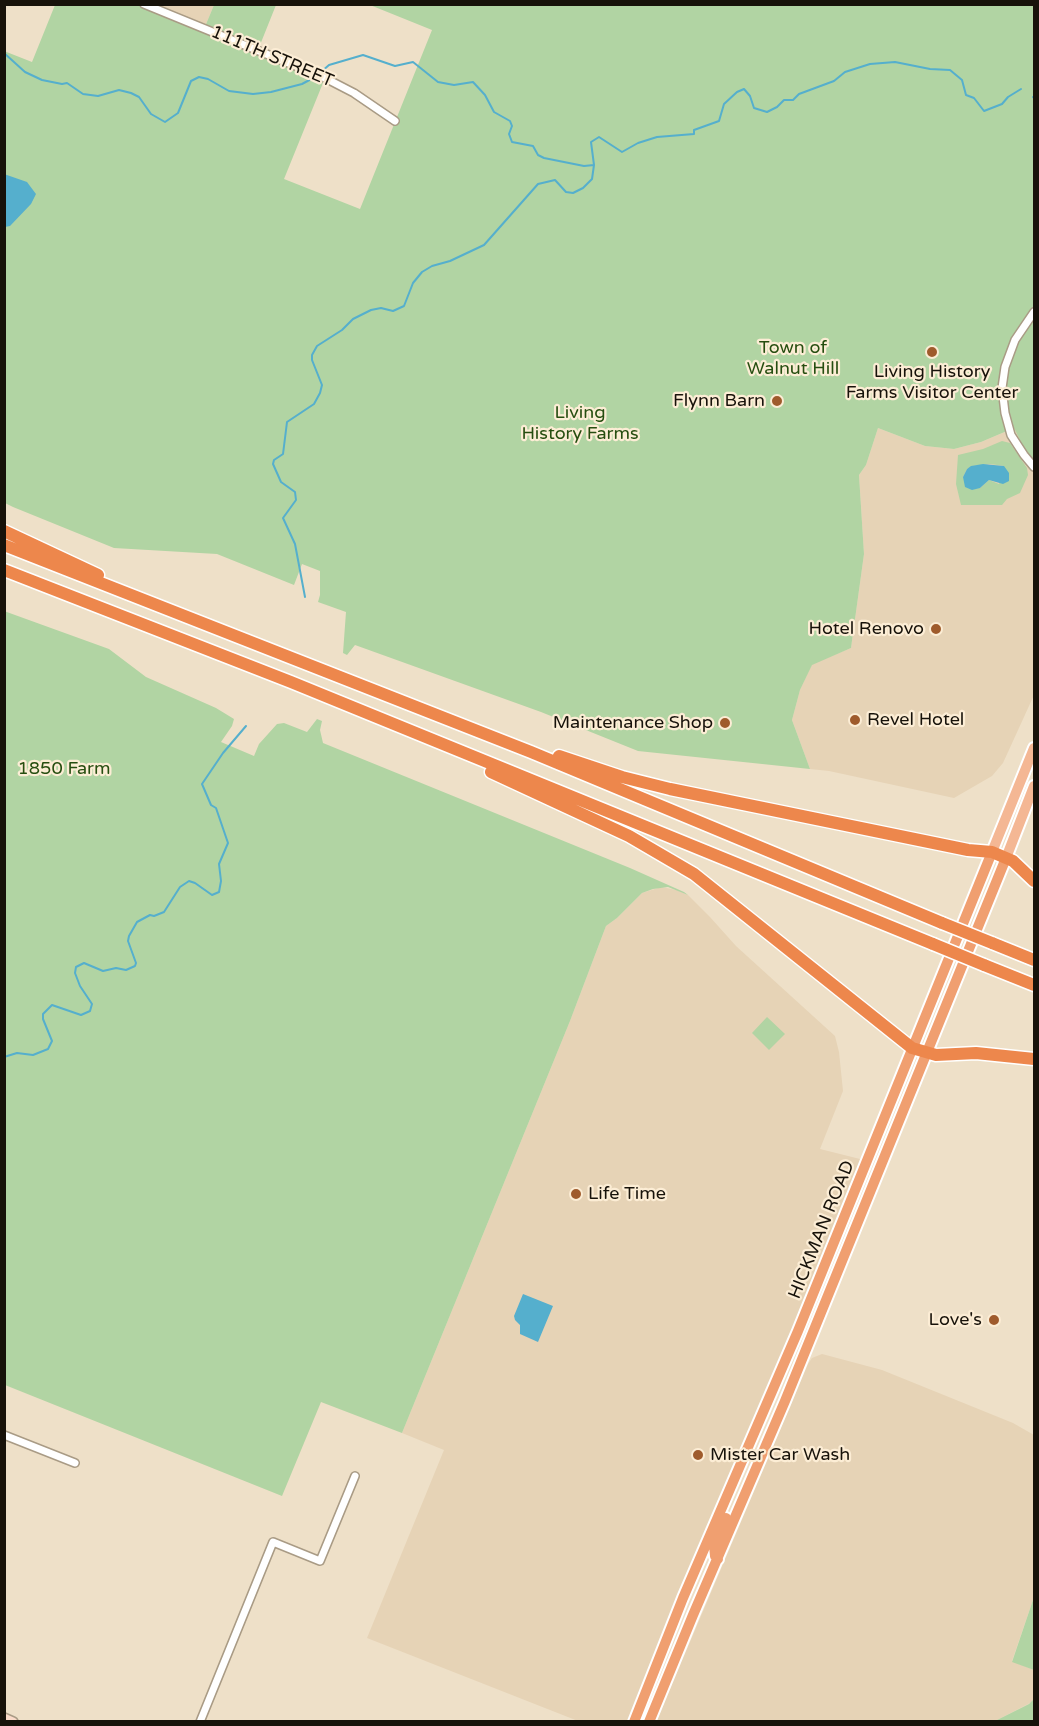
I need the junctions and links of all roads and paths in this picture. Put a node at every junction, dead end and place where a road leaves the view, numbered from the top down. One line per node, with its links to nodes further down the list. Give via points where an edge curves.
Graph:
1 (144, 4): 2 (street, 111TH STREET, via 325,78)
2 (395, 121)
3 (1035, 312): 4 (street, via 1011,350 1002,394 1011,435)
4 (1035, 467)
5 (4, 531): 8 (highway, via 79,564)
6 (4, 545): 8 (highway)
7 (4, 571): 9 (highway)
8 (144, 600): 11 (highway)
9 (412, 732): 17 (highway, bridge); 18 (highway, via 628,836 694,874)
10 (1035, 748): 13 (main road, HICKMAN ROAD)
11 (531, 752): 13 (highway, via 559,756 669,789); 16 (highway, bridge)
12 (1035, 786): 14 (main road, HICKMAN ROAD)
13 (992, 852): 14 (highway); 18 (highway, HICKMAN ROAD)
14 (1006, 858): 15 (highway); 19 (highway, HICKMAN ROAD)
15 (1035, 882)
16 (1035, 960)
17 (1035, 985)
18 (912, 1048): 19 (highway); 23 (highway, HICKMAN ROAD)
19 (927, 1053): 20 (highway); 26 (highway, HICKMAN ROAD)
20 (1035, 1059)
21 (4, 1435): 22 (street)
22 (75, 1463)
23 (740, 1468): 25 (highway, HICKMAN ROAD); 26 (highway, via 742,1478 714,1545)
24 (356, 1476): 30 (street, via 320,1561 273,1542)
25 (702, 1553): 27 (highway, via 705,1566 685,1610); 31 (highway, HICKMAN ROAD)
26 (718, 1559): 27 (highway, HICKMAN ROAD)
27 (678, 1651): 32 (highway, HICKMAN ROAD)
28 (4, 1718): 29 (main road)
29 (13, 1722)
30 (200, 1722)
31 (634, 1722)
32 (649, 1722)

